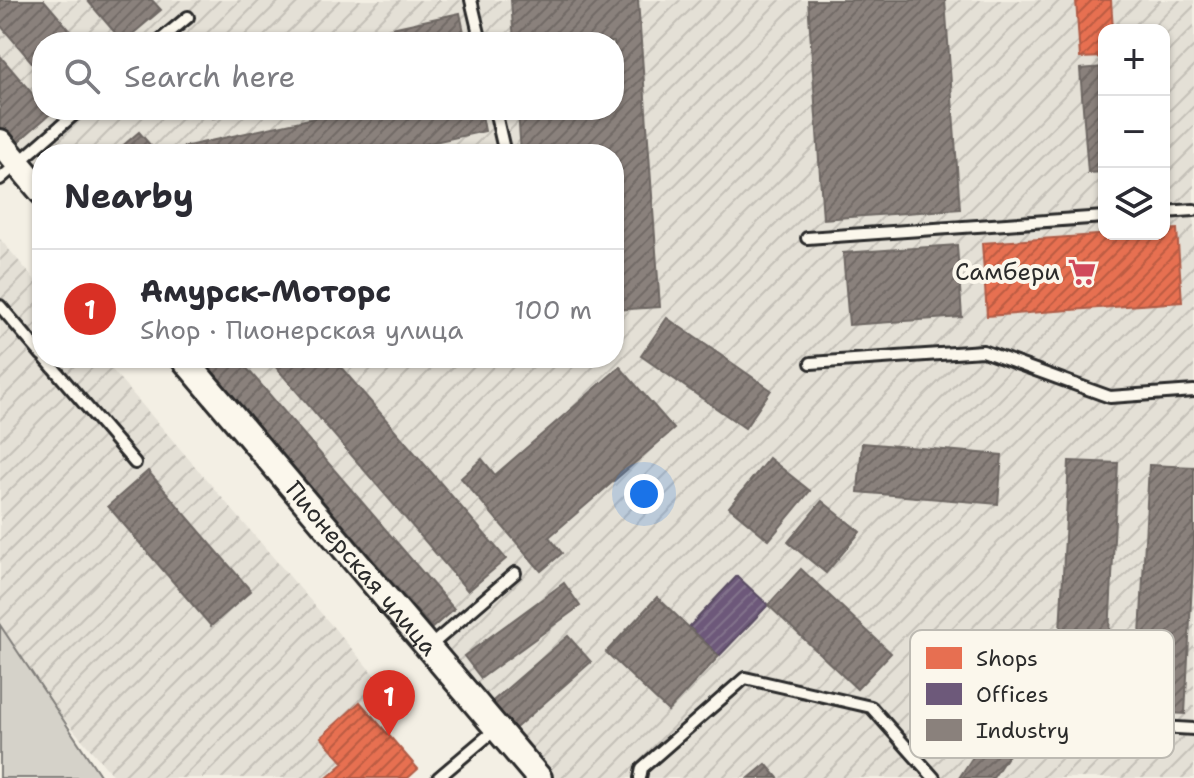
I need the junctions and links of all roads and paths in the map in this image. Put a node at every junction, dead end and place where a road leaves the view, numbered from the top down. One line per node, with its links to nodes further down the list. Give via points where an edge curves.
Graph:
1 (471, 0): 4 (lane)
2 (188, 17): 3 (lane)
3 (170, 32)
4 (479, 32)
5 (68, 120): 8 (lane)
6 (497, 120): 9 (lane)
7 (0, 142): 11 (street)
8 (40, 144)
9 (503, 144)
10 (32, 151): 11 (lane)
11 (9, 171): 12 (street)
12 (32, 186)
13 (1194, 210): 14 (lane)
14 (1170, 212)
15 (1098, 217): 16 (lane)
16 (807, 238)
17 (0, 306): 18 (lane)
18 (32, 342)
19 (811, 363): 22 (lane, via 983,351 1110,397)
20 (54, 368): 23 (lane)
21 (191, 368): 25 (street, Пионерская улица)
22 (1194, 391)
23 (135, 463)
24 (515, 573): 25 (lane)
25 (429, 648): 26 (street, Пионерская улица)
26 (497, 728): 31 (lane); 32 (street, Пионерская улица)
27 (1174, 728): 28 (lane)
28 (1194, 729)
29 (910, 751): 33 (lane, via 871,707 745,678 642,768)
30 (916, 758): 34 (lane)
31 (438, 778)
32 (539, 778)
33 (640, 778)
34 (934, 778)

